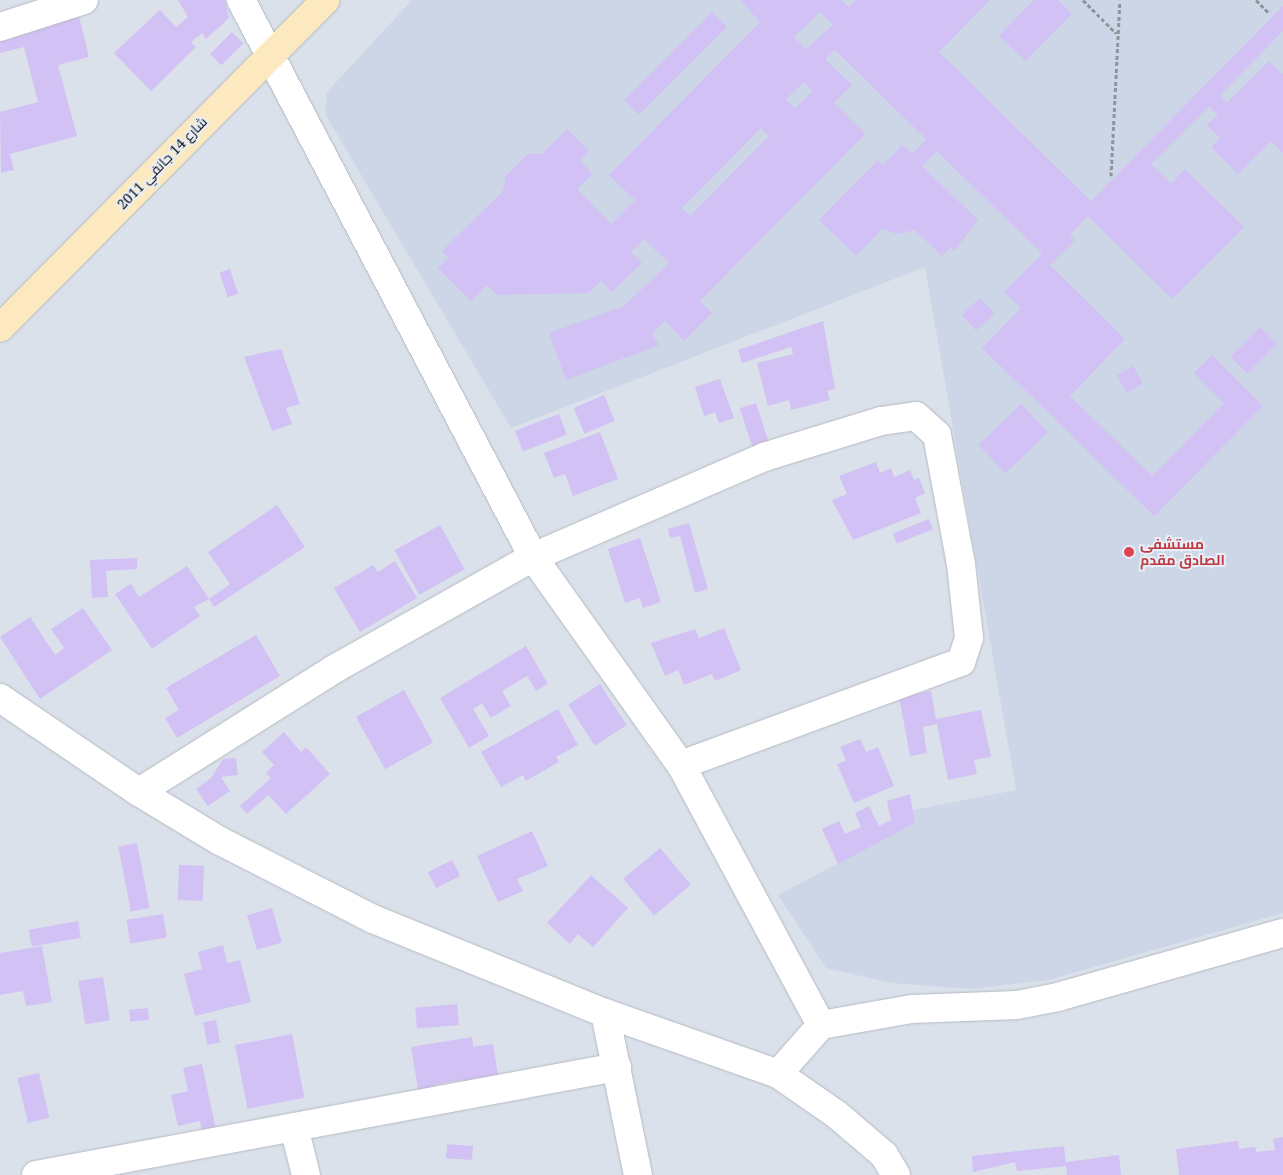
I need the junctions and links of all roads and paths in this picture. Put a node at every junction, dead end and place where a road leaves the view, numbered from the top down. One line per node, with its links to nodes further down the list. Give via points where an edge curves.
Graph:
1 (84, 0): 8 (street)
2 (241, 0): 10 (street)
3 (326, 0): 10 (main road, شارع 14 جانفي 2011)
4 (1083, 0): 9 (path)
5 (1120, 0): 9 (path)
6 (1256, 0): 7 (path)
7 (1269, 13)
8 (0, 27)
9 (1117, 34): 11 (path)
10 (269, 54): 12 (main road, شارع 14 جانفي 2011); 13 (street)
11 (1111, 176)
12 (0, 328)
13 (533, 557): 15 (street); 15 (street, via 764,457 881,421 916,416 937,435 961,564 969,638 961,662); 16 (street, via 336,668)
14 (0, 698): 16 (street)
15 (681, 765): 19 (street)
16 (139, 792): 18 (street, via 264,866 374,920)
17 (1283, 933): 19 (street, via 1058,997 1017,1005 912,1009)
18 (605, 1013): 20 (street); 21 (street)
19 (821, 1025): 21 (street)
20 (617, 1067): 22 (street); 26 (street)
21 (778, 1074): 27 (street, via 843,1120 884,1155)
22 (294, 1127): 23 (street); 25 (street)
23 (149, 1164): 24 (street)
24 (36, 1175)
25 (306, 1175)
26 (638, 1175)
27 (896, 1175)

